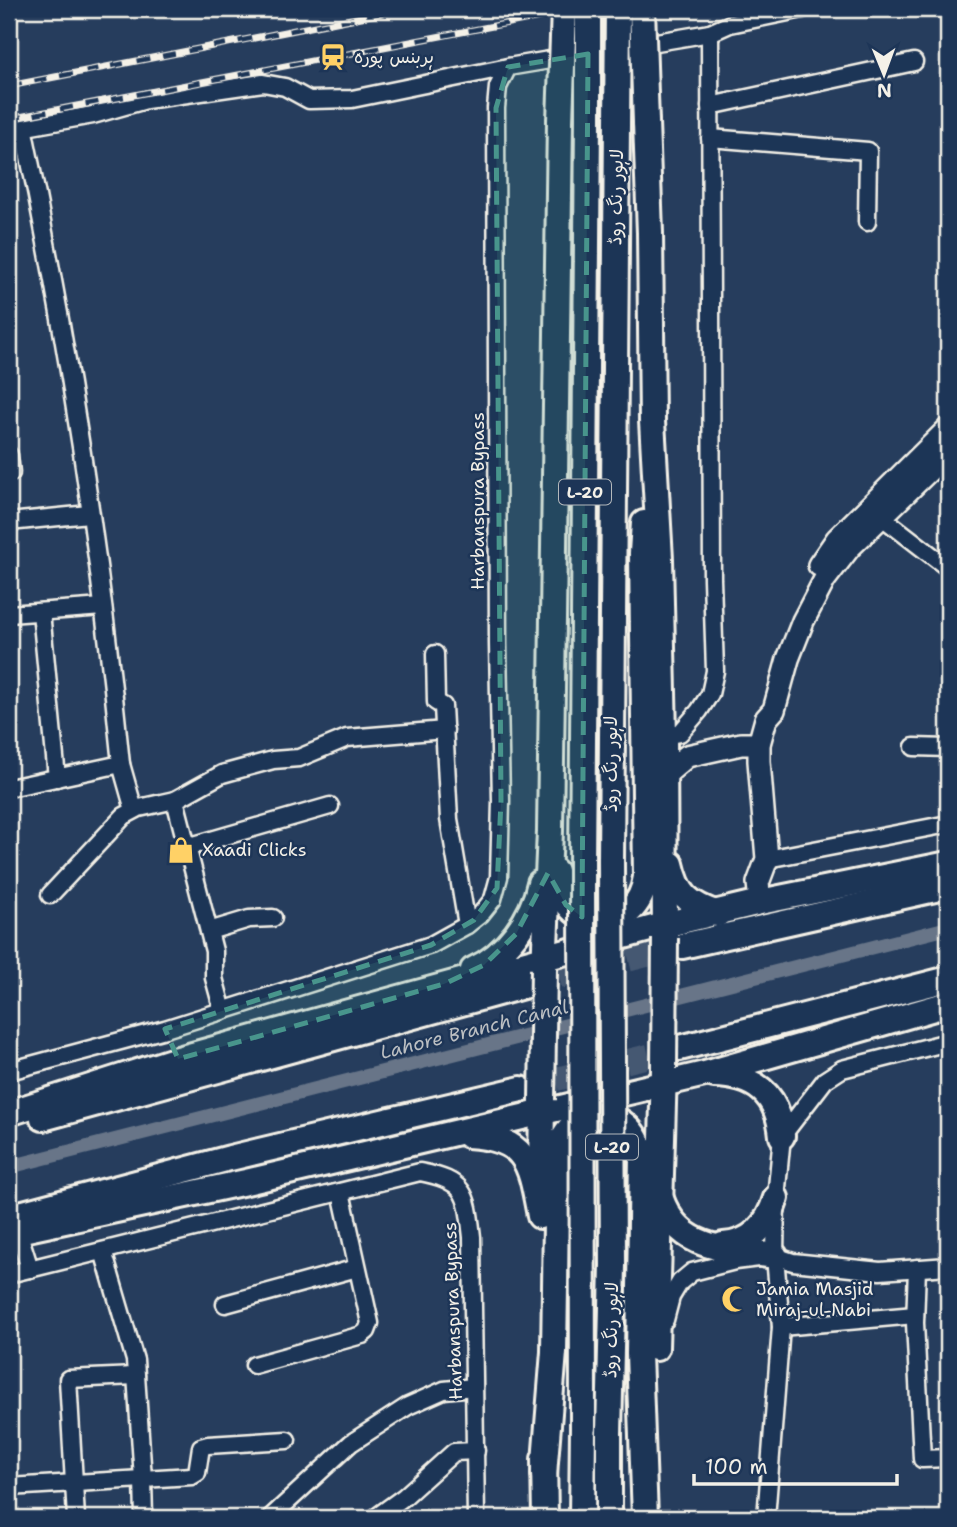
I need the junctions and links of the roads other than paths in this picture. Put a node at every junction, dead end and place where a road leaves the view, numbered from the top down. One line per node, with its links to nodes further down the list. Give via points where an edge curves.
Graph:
1 (564, 9): 39 (highway, bridge)
2 (588, 9): 105 (highway, لاہور رنگ روڈ / L-20, bridge)
3 (618, 9): 106 (highway, لاہور رنگ روڈ / L-20, bridge)
4 (642, 9): 13 (highway, bridge)
5 (803, 9): 6 (street, via 730,24)
6 (710, 33): 8 (street); 9 (street)
7 (914, 62): 9 (street)
8 (508, 67): 10 (street, via 330,101 309,100 285,87 263,83 146,100); 49 (street, Harbanspura Bypass, via 498,87 496,108 499,877 493,899)
9 (710, 106): 11 (street)
10 (16, 128): 19 (street, via 49,253)
11 (710, 138): 12 (street, via 868,151); 27 (street, via 715,671 710,694 688,725 680,733)
12 (867, 222)
13 (652, 421): 27 (highway); 39 (highway, via 642,553 646,877 638,902 617,918 604,921 577,914 558,892)
14 (948, 429): 18 (main road)
15 (948, 452): 18 (main road)
16 (9, 455): 17 (street)
17 (11, 473)
18 (876, 512): 21 (street); 28 (main road, via 837,539 790,615 761,707 766,719)
19 (89, 514): 20 (street); 22 (street)
20 (9, 522)
21 (948, 568)
22 (103, 607): 23 (street); 31 (street)
23 (41, 612): 24 (street); 33 (street)
24 (9, 614)
25 (435, 654): 26 (street, via 436,702 443,706)
26 (445, 730): 35 (street, via 347,738 299,758 222,774); 49 (street, via 449,819)
27 (664, 736): 32 (highway)
28 (760, 744): 32 (main road, via 687,756); 42 (main road)
29 (914, 747): 30 (street)
30 (948, 748)
31 (121, 764): 33 (street); 37 (street)
32 (665, 775): 40 (highway)
33 (57, 778): 34 (street)
34 (9, 788)
35 (175, 800): 37 (street); 41 (street)
36 (330, 806): 41 (street)
37 (134, 810): 45 (street)
38 (948, 824): 42 (street)
39 (550, 831): 52 (highway); 54 (highway, via 538,896 516,934 484,965)
40 (666, 843): 47 (highway, via 681,893 691,903); 51 (highway)
41 (187, 846): 50 (street)
42 (767, 859): 46 (main road, via 758,883)
43 (948, 864): 46 (highway)
44 (948, 886): 51 (highway)
45 (50, 895)
46 (760, 902): 47 (highway)
47 (718, 914): 51 (highway)
48 (273, 918): 50 (street, via 248,919)
49 (467, 925): 57 (street, Harbanspura Bypass, via 431,945)
50 (209, 931): 57 (street)
51 (670, 936): 52 (highway); 63 (highway, bridge)
52 (544, 963): 54 (highway); 65 (highway, bridge)
53 (948, 979): 60 (highway)
54 (444, 984): 59 (highway)
55 (523, 986): 67 (highway)
56 (948, 1004): 62 (highway)
57 (223, 1011): 59 (street, Harbanspura Bypass)
58 (948, 1042): 69 (street, via 842,1069 825,1080)
59 (171, 1044): 61 (street, Harbanspura Bypass); 66 (highway)
60 (680, 1048)
61 (9, 1071)
62 (705, 1074): 63 (highway); 69 (highway, via 745,1079 761,1088 777,1110); 70 (highway, via 676,1100)
63 (664, 1077): 65 (highway); 70 (highway)
64 (520, 1088): 75 (highway, via 230,1158)
65 (542, 1106): 68 (highway); 74 (highway)
66 (9, 1112)
67 (9, 1127)
68 (452, 1134): 74 (highway, via 488,1136 522,1152); 75 (highway, via 246,1182)
69 (782, 1136): 72 (street)
70 (662, 1139): 73 (highway)
71 (341, 1192): 77 (street, Harbanspura Bypass); 80 (street); 90 (street, Harbanspura Bypass, via 420,1172 454,1182 463,1192 472,1237)
72 (776, 1198): 76 (highway, via 761,1229 731,1245); 78 (street)
73 (660, 1199): 76 (highway, via 678,1231); 87 (highway)
74 (540, 1216): 94 (highway)
75 (12, 1226): 82 (street)
76 (712, 1245): 78 (highway)
77 (103, 1251): 82 (street, Harbanspura Bypass); 89 (street)
78 (775, 1256): 81 (street, via 793,1262 880,1270); 86 (street); 87 (street, via 692,1272 680,1282 670,1297)
79 (948, 1266): 81 (street)
80 (356, 1268): 84 (street); 88 (street, via 368,1331)
81 (917, 1268): 85 (street)
82 (30, 1269): 83 (street, Harbanspura Bypass)
83 (9, 1274)
84 (225, 1304)
85 (915, 1315): 86 (street); 93 (street, via 922,1459)
86 (781, 1327): 107 (street)
87 (656, 1363): 98 (highway)
88 (254, 1365)
89 (136, 1376): 95 (street); 96 (street, via 68,1379)
90 (474, 1387): 92 (street, Harbanspura Bypass); 101 (street, via 444,1390 408,1406 351,1443)
91 (288, 1440): 95 (street, via 208,1445 201,1447 197,1473 192,1476)
92 (476, 1451): 102 (street, via 454,1452); 103 (street, Harbanspura Bypass)
93 (948, 1458)
94 (544, 1474): 98 (highway, via 554,1352 559,1143 575,1122 600,1115 613,1117 633,1132 642,1156 639,1354); 104 (highway)
95 (143, 1479): 96 (street); 100 (street)
96 (73, 1484): 97 (street); 99 (street)
97 (9, 1487)
98 (645, 1514)
99 (76, 1518)
100 (144, 1518)
101 (270, 1518)
102 (375, 1518)
103 (476, 1518)
104 (545, 1518)
105 (582, 1518)
106 (609, 1518)
107 (765, 1518)

